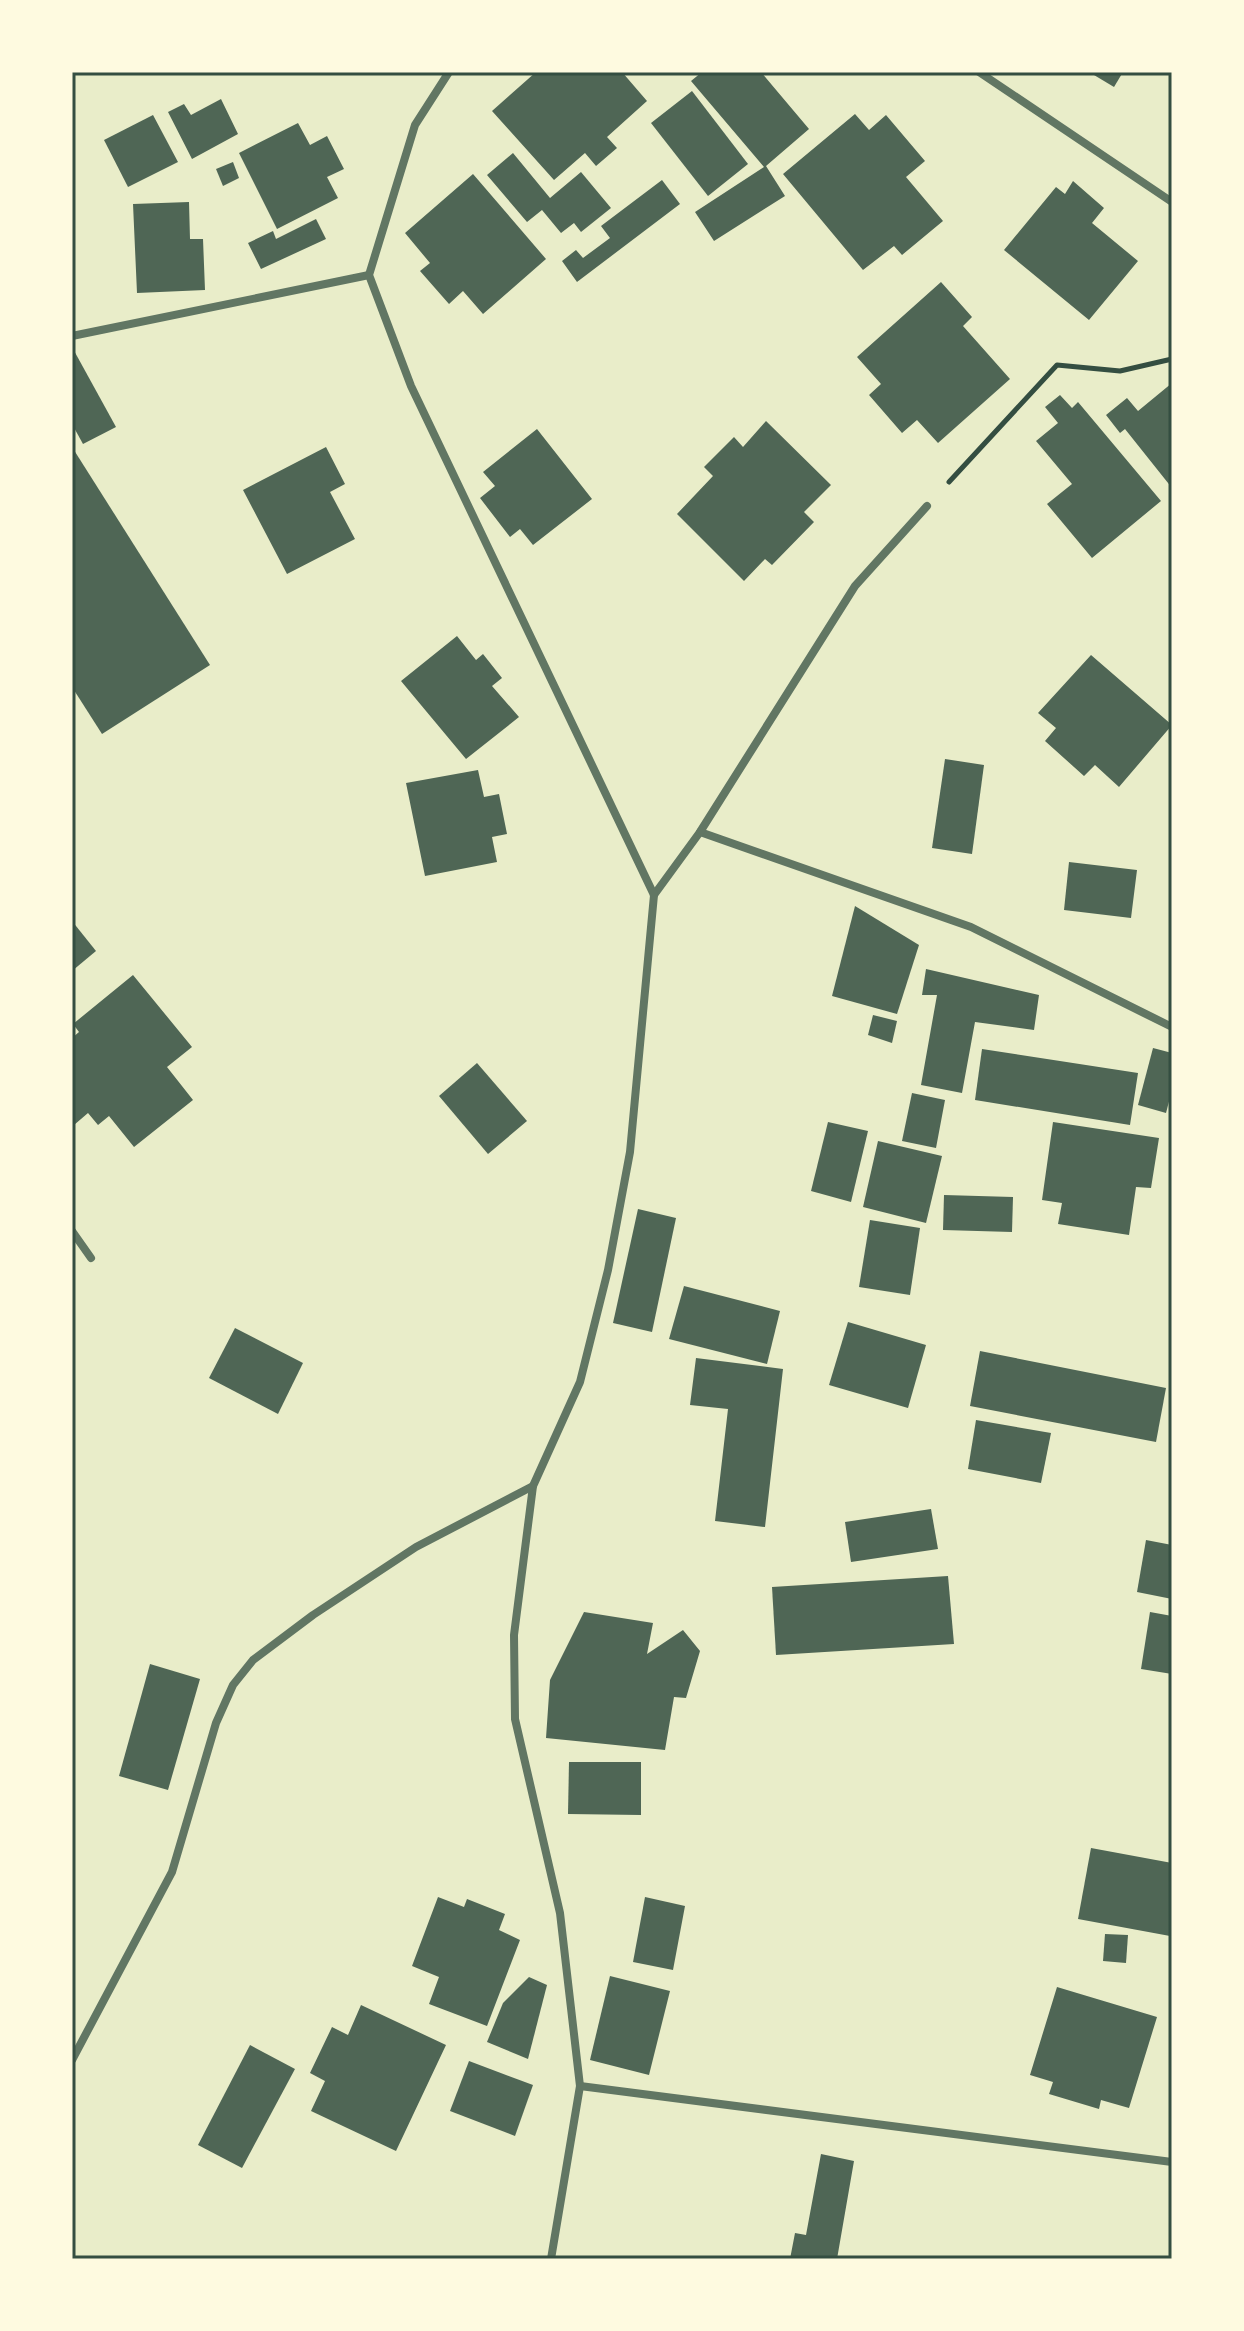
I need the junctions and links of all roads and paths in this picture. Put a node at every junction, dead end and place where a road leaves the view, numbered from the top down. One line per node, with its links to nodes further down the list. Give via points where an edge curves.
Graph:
1 (449, 72): 4 (street, via 415,125)
2 (979, 72): 3 (street)
3 (1172, 202)
4 (369, 275): 5 (street); 9 (street, via 411,386)
5 (72, 336)
6 (1172, 359): 7 (path, via 1120,371 1057,365)
7 (927, 506): 8 (street, via 855,586)
8 (700, 832): 9 (street); 10 (street, via 971,927)
9 (654, 895): 13 (street, via 630,1152 608,1270 580,1382)
10 (1172, 1027)
11 (72, 1231): 12 (street)
12 (91, 1258)
13 (533, 1486): 14 (street, via 403,1555 253,1660 233,1685 216,1723 172,1872); 15 (street, via 514,1635 515,1719 560,1913)
14 (72, 2060)
15 (580, 2086): 16 (street); 17 (street)
16 (1172, 2162)
17 (551, 2259)

